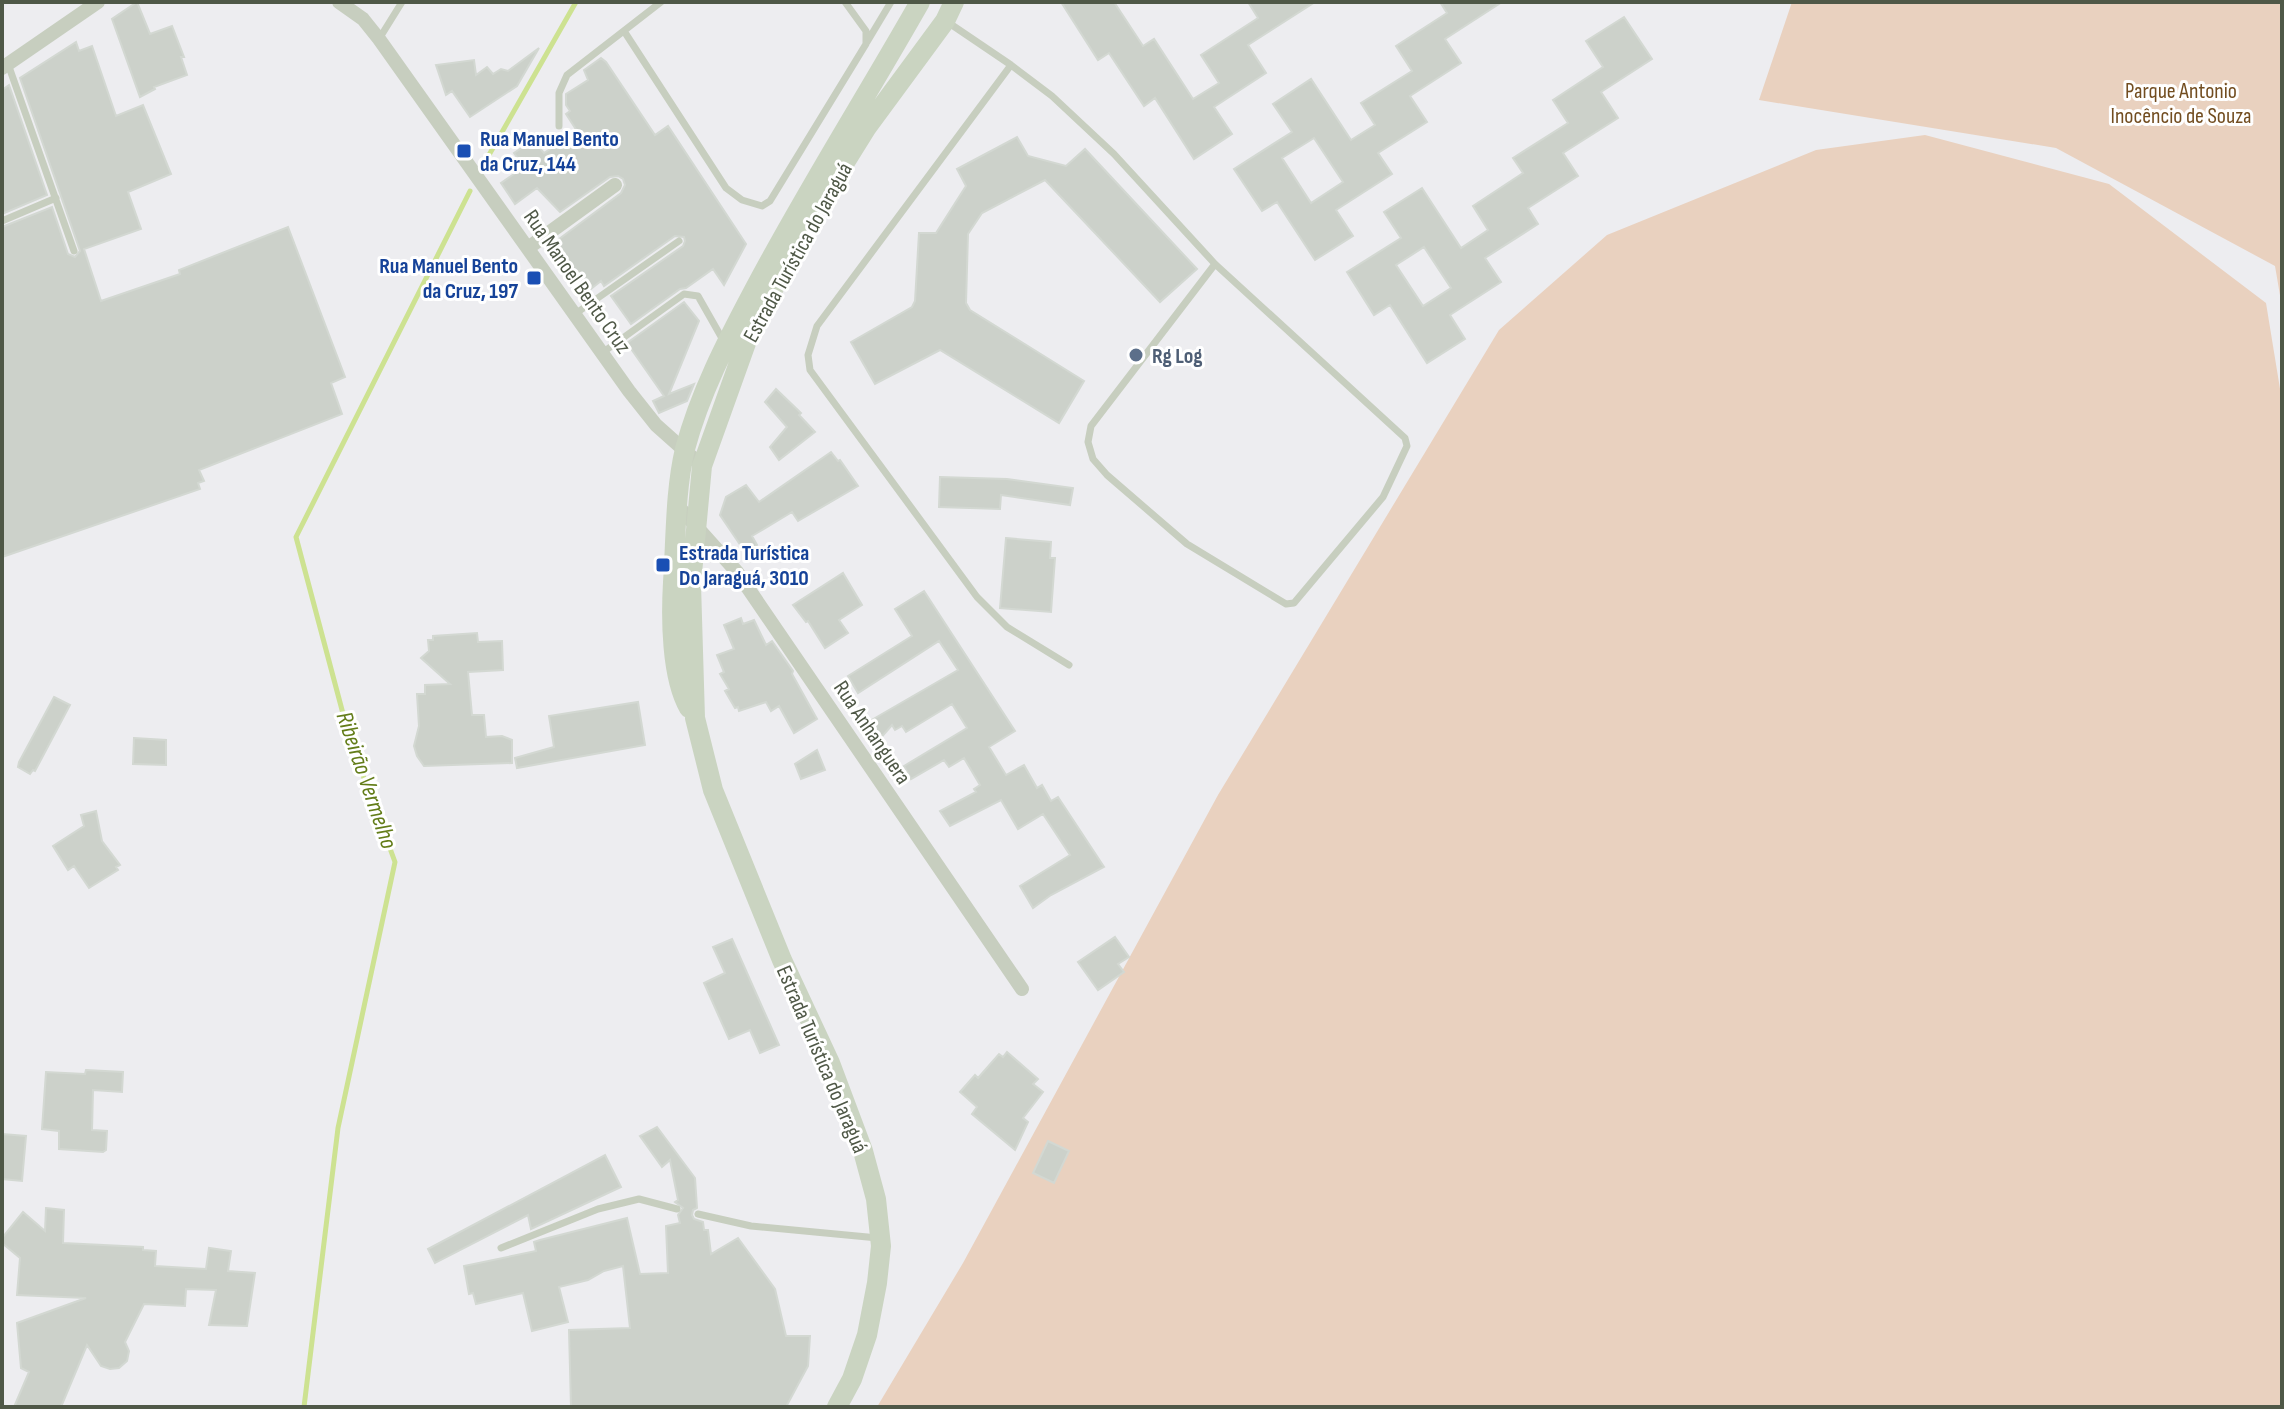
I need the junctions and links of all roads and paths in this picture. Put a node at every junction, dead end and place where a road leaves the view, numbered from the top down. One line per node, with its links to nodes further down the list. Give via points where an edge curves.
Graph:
1 (98, 2): 13 (street)
2 (339, 2): 10 (street, Rua Manoel Bento Cruz)
3 (402, 2): 10 (lane)
4 (661, 2): 9 (lane)
5 (845, 2): 11 (lane, via 866,31)
6 (891, 2): 11 (lane)
7 (921, 2): 8 (main road); 23 (main road, Estrada Turística do Jaraguá)
8 (949, 11): 12 (lane); 26 (main road, Estrada Turística do Jaraguá, via 867,127 806,227 750,332)
9 (624, 31): 11 (lane, via 726,188 762,206 770,201); 14 (lane, via 567,75 559,93)
10 (379, 39): 19 (street, Rua Manoel Bento Cruz)
11 (866, 44)
12 (1011, 65): 21 (lane, via 1114,154); 29 (lane, via 817,326 808,355 810,370 977,597 1007,627)
13 (5, 66): 16 (lane)
14 (559, 126)
15 (615, 185): 19 (street)
16 (56, 198): 17 (lane); 20 (lane)
17 (2, 221)
18 (679, 241): 22 (lane)
19 (528, 248): 22 (street, Rua Manoel Bento Cruz)
20 (74, 251)
21 (1215, 264): 21 (lane, via 1091,426 1088,442 1093,459 1107,475 1187,544 1286,604 1294,603 1383,497 1407,446 1405,438)
22 (575, 314): 24 (street, Rua Manoel Bento Cruz)
23 (725, 345): 24 (lane, via 698,296 684,294); 25 (main road, Estrada Turística do Jaraguá)
24 (602, 353): 25 (street, Rua Manoel Bento Cruz, via 656,425)
25 (685, 450): 26 (street, Rua Manoel Bento Cruz); 27 (main road, Estrada Turística do Jaraguá)
26 (702, 466): 28 (main road, Estrada Turística do Jaraguá)
27 (678, 506): 28 (street, Rua Anhanguera); 30 (main road, Estrada Turística do Jaraguá, via 674,644 679,682)
28 (696, 523): 30 (main road, Estrada Turística do Jaraguá, via 690,630); 31 (street, Rua Anhanguera, via 737,572)
29 (1069, 665)
30 (695, 718): 34 (main road, Estrada Turística do Jaraguá, via 713,790 863,1151)
31 (1022, 989)
32 (677, 1209): 35 (lane, via 639,1199 598,1209)
33 (698, 1214): 34 (lane, via 751,1226)
34 (880, 1238): 36 (main road, Estrada Turística do Jaraguá, via 867,1335)
35 (501, 1248)
36 (837, 1407)

